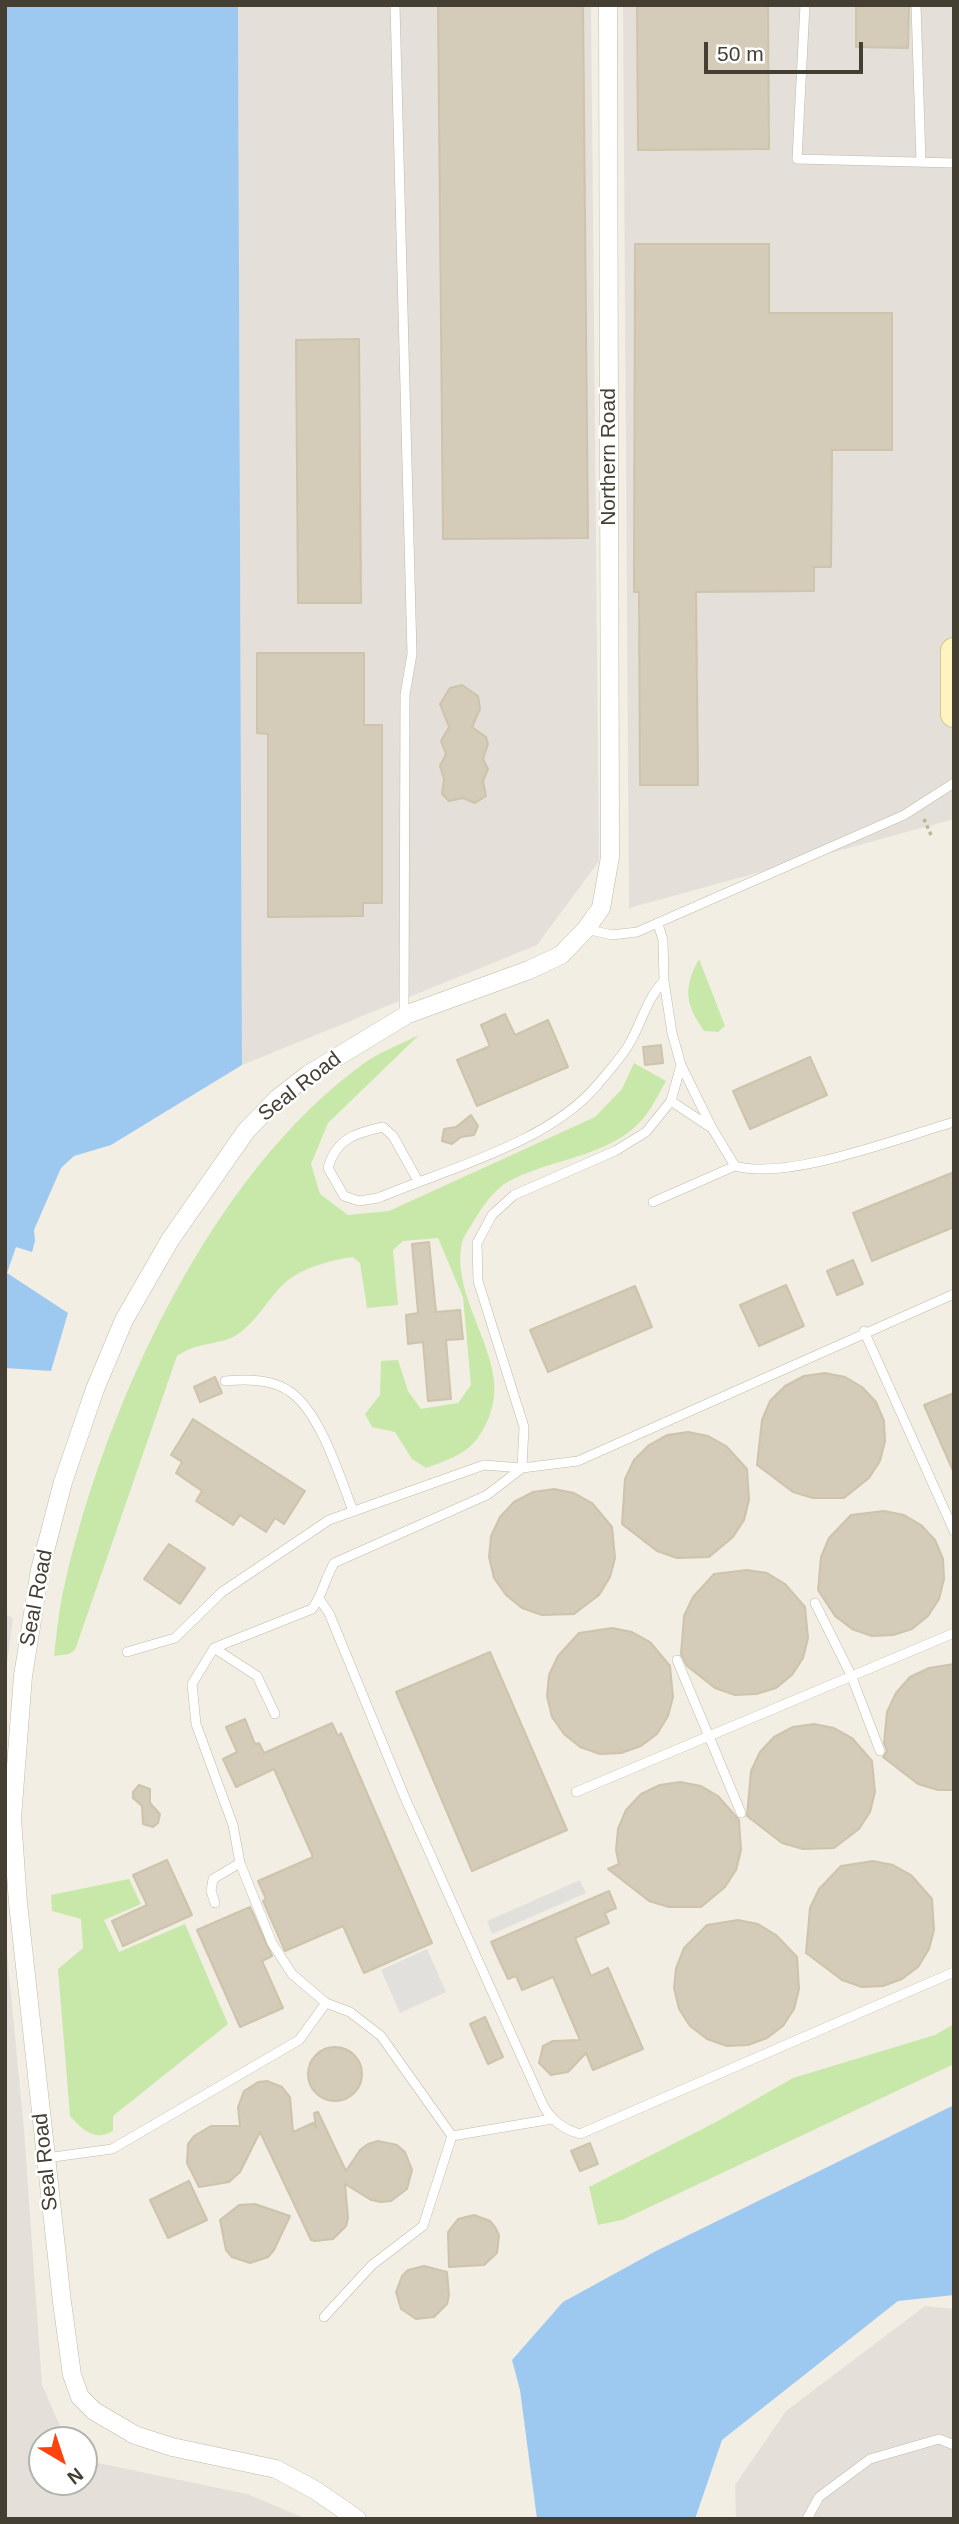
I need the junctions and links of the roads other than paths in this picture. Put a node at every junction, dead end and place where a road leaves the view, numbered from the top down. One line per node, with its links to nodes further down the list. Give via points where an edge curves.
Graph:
1 (395, 5): 14 (lane, via 412,654 405,695)
2 (608, 5): 10 (street, Northern Road, via 610,857)
3 (805, 5): 5 (lane, via 797,159)
4 (916, 5): 5 (lane)
5 (921, 163): 6 (lane)
6 (954, 163)
7 (954, 651): 8 (street)
8 (954, 714)
9 (954, 783): 11 (lane, via 904,815)
10 (601, 908): 12 (street, Seal Road)
11 (658, 923): 12 (lane, via 638,932 612,935); 13 (lane)
12 (586, 929): 14 (street, Seal Road, via 561,955)
13 (664, 981): 15 (lane); 20 (lane, via 654,990 627,1047 597,1086 564,1116)
14 (404, 1016): 46 (street, Seal Road, via 310,1074 246,1131 170,1240 124,1320 63,1482 40,1570 23,1676 12,1818)
15 (681, 1065): 16 (lane); 18 (lane)
16 (671, 1101): 18 (lane); 25 (lane, via 646,1132 625,1145 514,1195 492,1215 477,1243 478,1281 524,1427)
17 (954, 1122): 19 (lane, via 776,1170)
18 (712, 1128): 19 (lane)
19 (735, 1166): 21 (lane)
20 (418, 1181): 20 (lane, via 359,1201 344,1196 328,1168 344,1140 383,1128 393,1136)
21 (653, 1202)
22 (954, 1294): 23 (lane)
23 (864, 1332): 25 (lane, via 578,1461); 27 (lane)
24 (225, 1381): 26 (lane, via 250,1379 289,1390 321,1428)
25 (522, 1468): 26 (lane, via 484,1465); 28 (lane, via 487,1494 334,1563)
26 (353, 1511): 32 (lane, via 328,1520 250,1572 175,1638)
27 (954, 1531)
28 (320, 1600): 31 (lane, via 312,1609); 44 (lane)
29 (815, 1603): 34 (lane)
30 (954, 1633): 34 (lane)
31 (214, 1648): 35 (lane, via 257,1676); 40 (lane, via 192,1684 196,1724 233,1825)
32 (127, 1652)
33 (677, 1660): 36 (lane)
34 (851, 1675): 36 (lane); 37 (lane)
35 (275, 1714)
36 (707, 1735): 38 (lane); 39 (lane)
37 (880, 1751)
38 (576, 1792)
39 (741, 1813)
40 (240, 1863): 41 (lane, via 213,1879); 43 (lane, via 272,1942 292,1974)
41 (215, 1903)
42 (954, 1972): 44 (lane, via 580,2134)
43 (326, 2003): 45 (lane, via 350,2012 381,2036); 46 (lane, via 299,2040 111,2148)
44 (552, 2119): 45 (lane)
45 (452, 2136): 47 (lane, via 424,2226 372,2265)
46 (46, 2158): 49 (street, Seal Road, via 63,2314 80,2397 94,2411 135,2435 276,2469)
47 (324, 2317)
48 (954, 2445): 50 (lane, via 939,2439 870,2459 819,2497)
49 (357, 2519)
50 (807, 2519)

